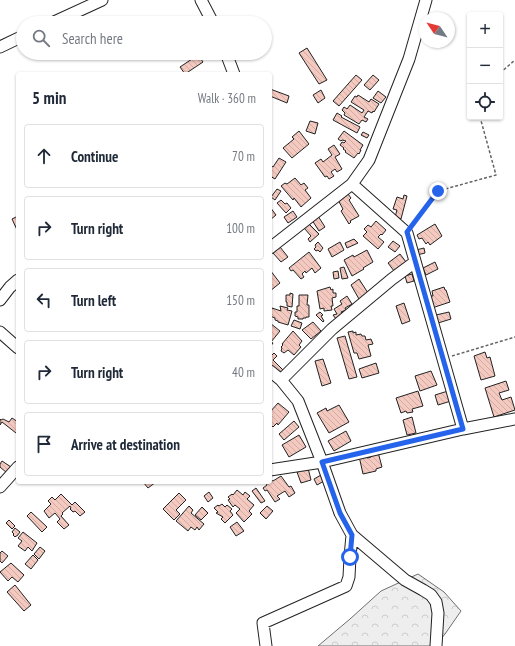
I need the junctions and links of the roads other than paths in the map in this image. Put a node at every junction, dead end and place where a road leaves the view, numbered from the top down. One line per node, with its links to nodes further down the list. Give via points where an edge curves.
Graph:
1 (102, 0): 4 (street)
2 (202, 0): 5 (street)
3 (426, 0): 10 (street, via 409,59 369,160)
4 (67, 16)
5 (210, 16)
6 (16, 39): 7 (street)
7 (0, 47)
8 (229, 60): 9 (street)
9 (233, 72)
10 (352, 184): 11 (street); 12 (street, via 407,232)
11 (272, 246)
12 (415, 262): 18 (street, via 332,329); 20 (street)
13 (16, 282): 14 (street)
14 (0, 300)
15 (0, 332): 16 (street)
16 (16, 346)
17 (272, 373): 18 (street)
18 (281, 380): 21 (street, via 298,401)
19 (515, 419): 20 (street)
20 (463, 429): 21 (street)
21 (322, 462): 23 (street); 25 (street, via 340,513)
22 (16, 469): 24 (street)
23 (272, 470)
24 (0, 486)
25 (352, 535): 26 (street, via 346,586 263,623); 27 (street, via 405,580 431,595 436,602 438,613)
26 (266, 646)
27 (436, 646)

